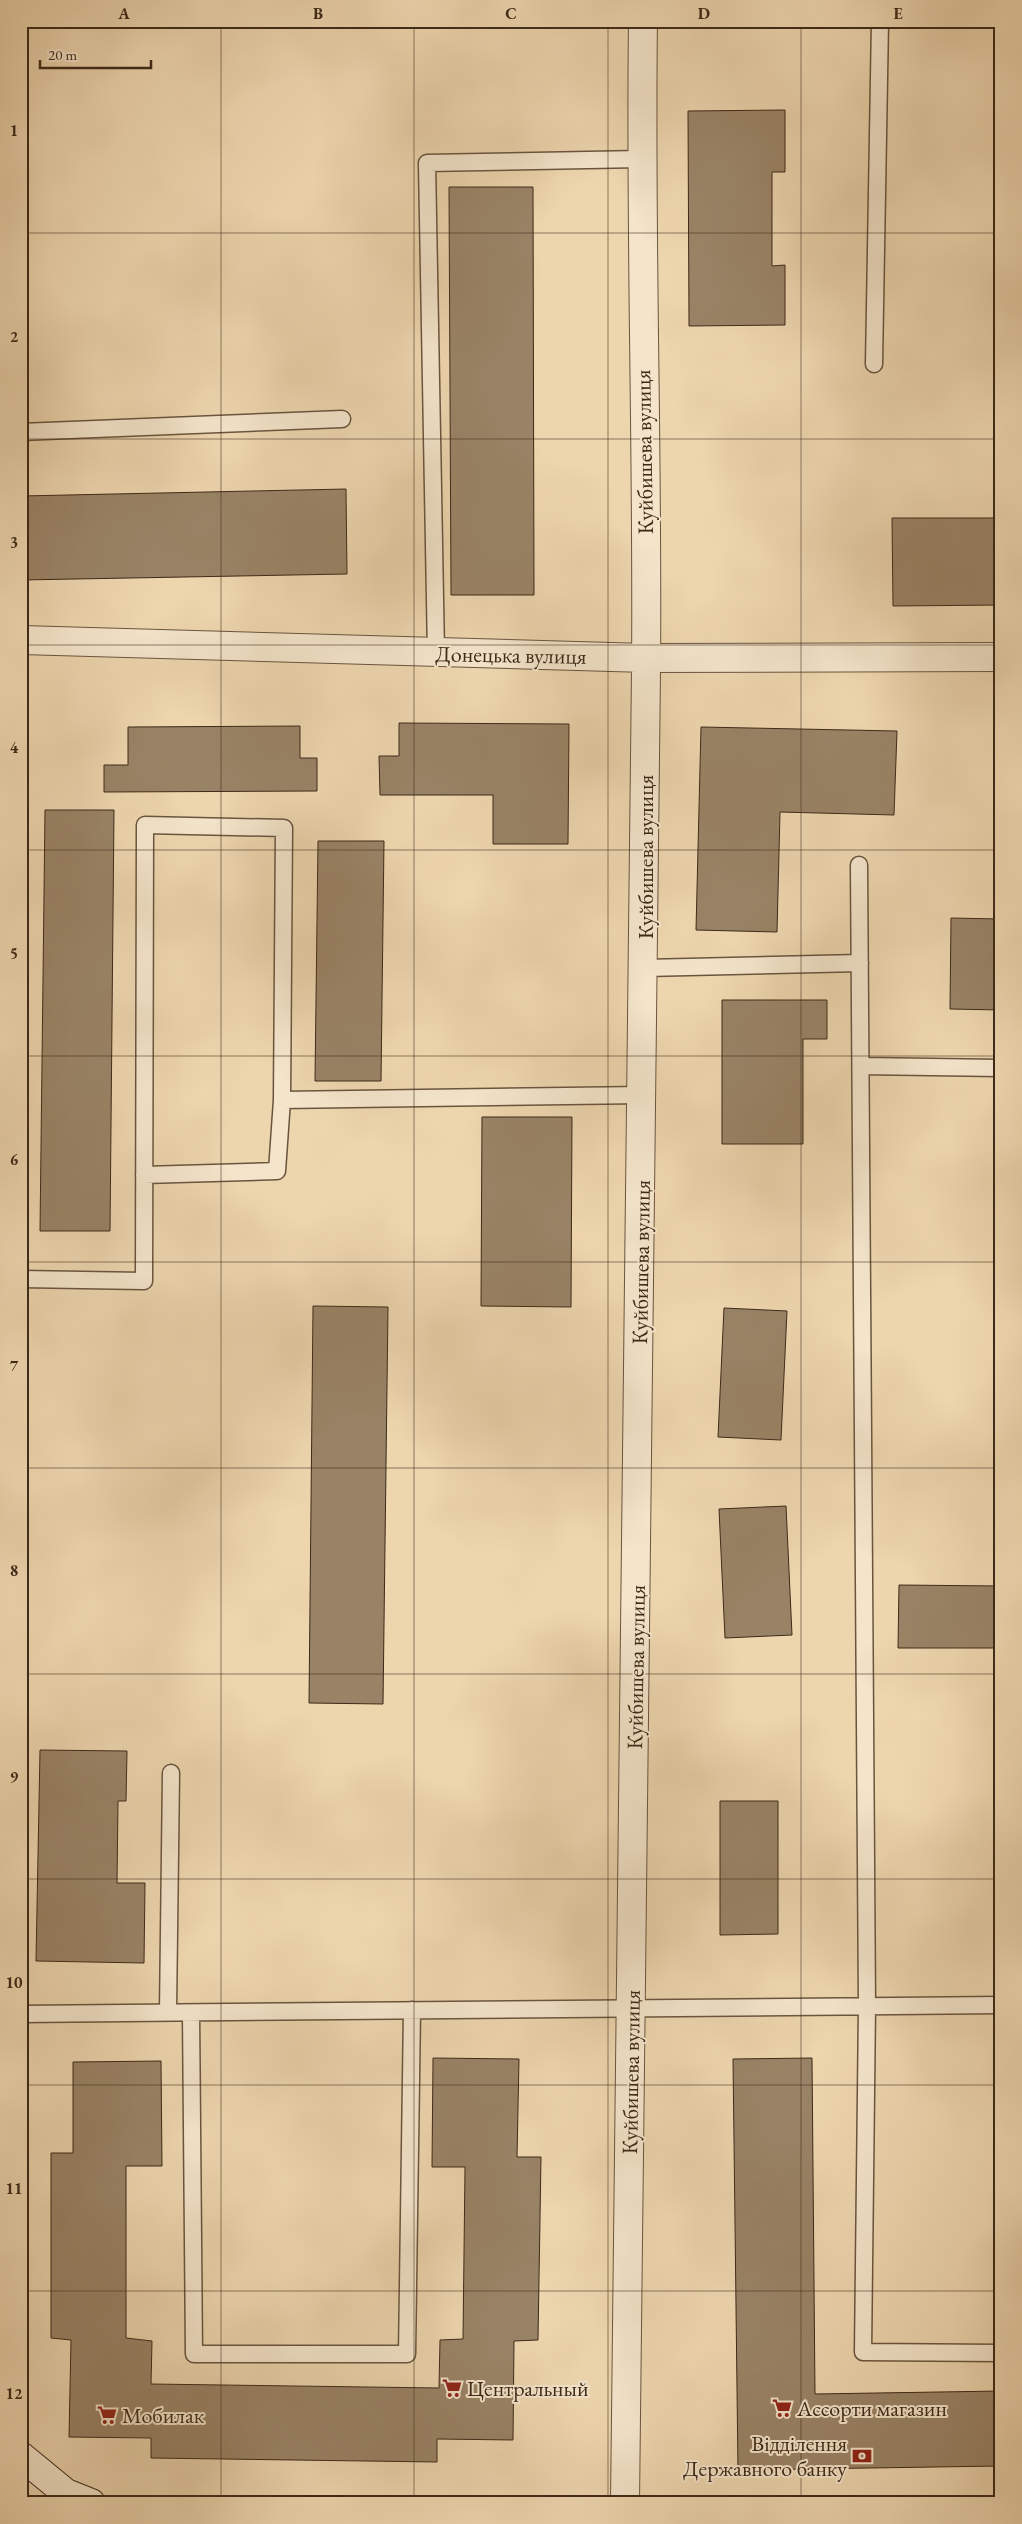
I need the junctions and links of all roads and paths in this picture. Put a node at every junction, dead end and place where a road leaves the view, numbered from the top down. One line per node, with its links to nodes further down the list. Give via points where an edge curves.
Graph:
1 (643, 21): 3 (street, Куйбишева вулиця)
2 (880, 21): 4 (lane)
3 (641, 159): 8 (lane, via 427,163); 9 (street, Куйбишева вулиця)
4 (874, 364)
5 (342, 419): 6 (lane)
6 (21, 432)
7 (21, 640): 8 (street, Донецька вулиця)
8 (436, 654): 9 (street, Донецька вулиця)
9 (646, 658): 10 (street, Донецька вулиця); 13 (street, Куйбишева вулиця)
10 (1001, 658)
11 (859, 864): 12 (lane)
12 (860, 963): 13 (lane); 14 (lane)
13 (644, 968): 16 (street, Куйбишева вулиця)
14 (861, 1066): 15 (lane); 22 (lane)
15 (1001, 1068)
16 (643, 1095): 17 (lane); 23 (street, Куйбишева вулиця)
17 (282, 1100): 18 (lane, via 277,1171); 18 (lane, via 284,828 145,825)
18 (144, 1175): 19 (lane, via 144,1281)
19 (21, 1279)
20 (171, 1773): 25 (lane)
21 (1001, 2005): 22 (lane)
22 (867, 2006): 23 (lane); 28 (lane, via 863,2352)
23 (632, 2008): 24 (lane); 31 (street, Куйбишева вулиця)
24 (412, 2010): 26 (lane); 26 (lane, via 407,2354 194,2354)
25 (168, 2012): 26 (lane); 27 (lane)
26 (190, 2013)
27 (21, 2014)
28 (1001, 2353)
29 (21, 2456): 30 (street, via 66,2494)
30 (92, 2503)
31 (625, 2503)

